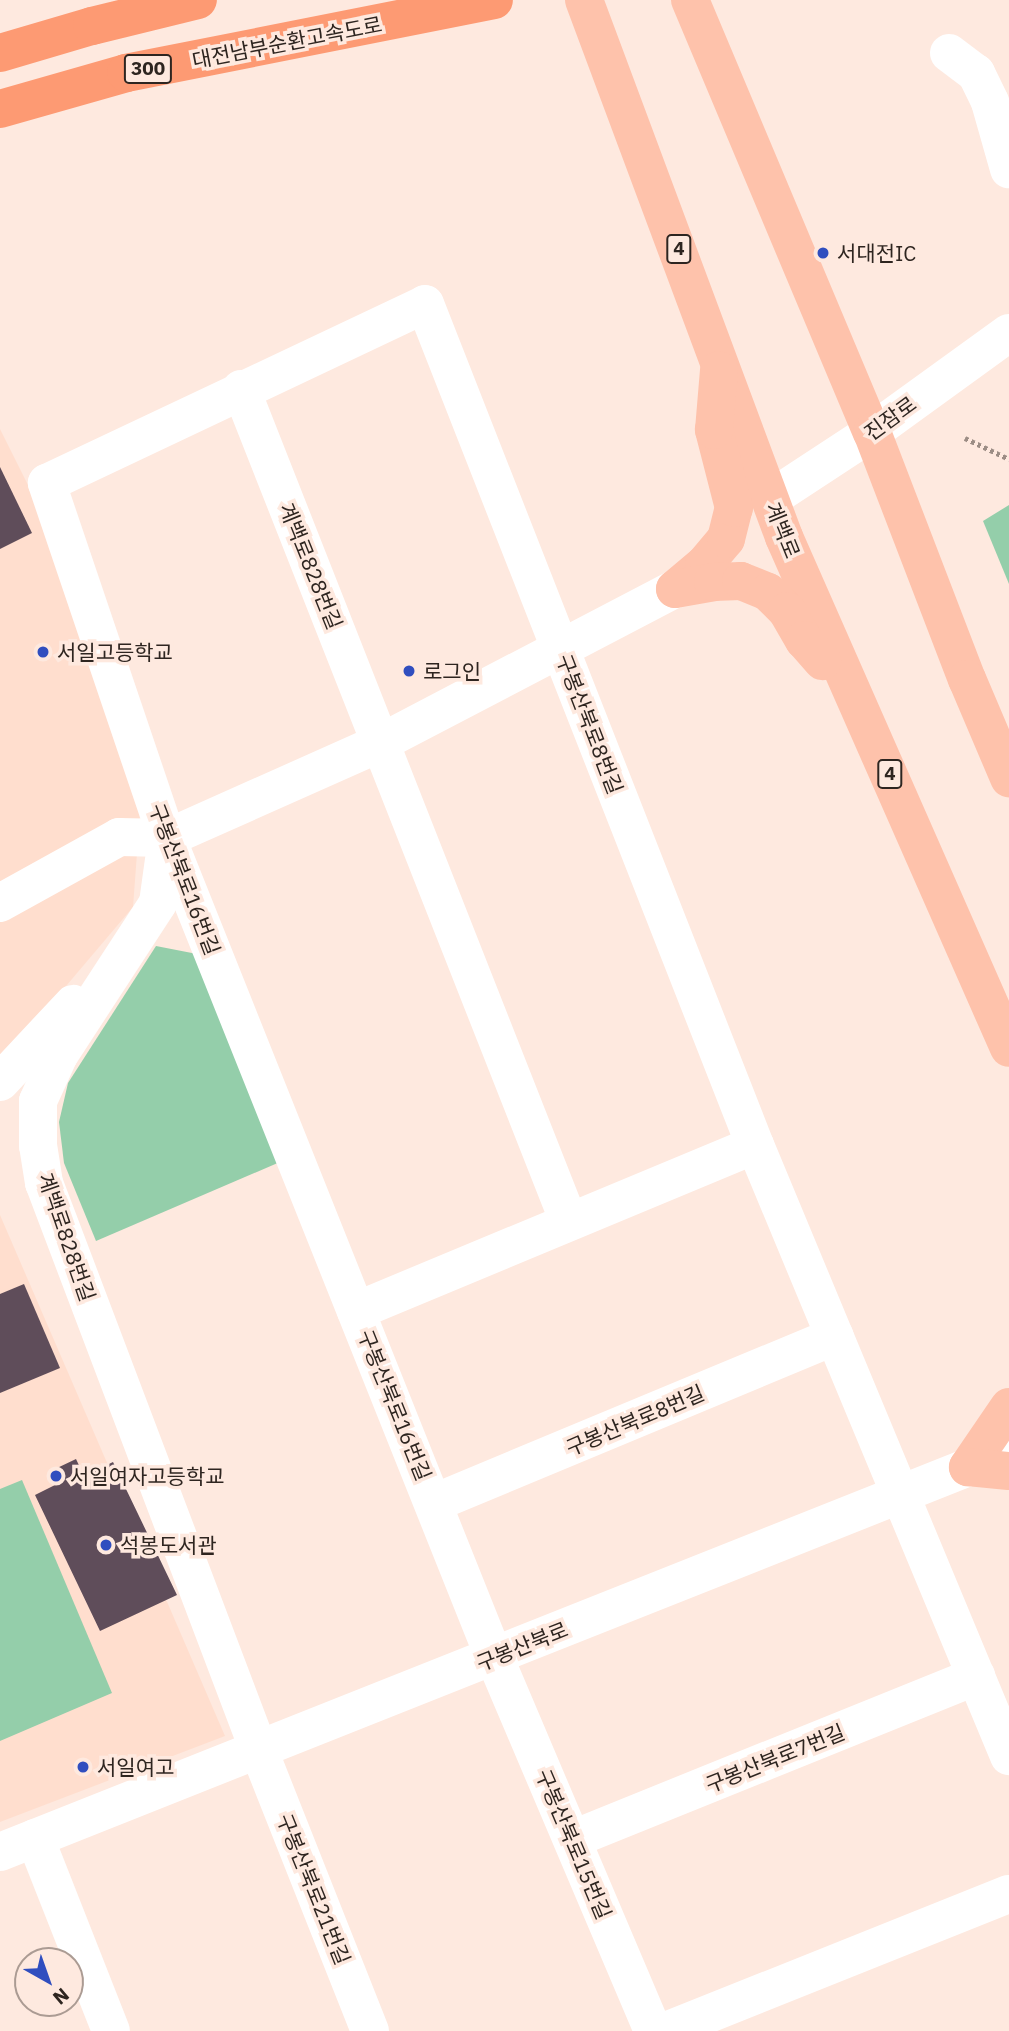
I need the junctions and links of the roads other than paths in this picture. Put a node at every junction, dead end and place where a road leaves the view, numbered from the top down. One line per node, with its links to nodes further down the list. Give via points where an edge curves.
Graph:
1 (198, 0): 5 (highway)
2 (494, 0): 7 (highway, 대전남부순환고속도로 / 300, via 126,73)
3 (584, 0): 11 (main road, 계백로 / 4)
4 (690, 0): 13 (main road)
5 (0, 53)
6 (949, 53): 8 (street, via 976,73 990,102)
7 (0, 110)
8 (1009, 169)
9 (425, 304): 12 (street, 구봉산북로16번길); 16 (street, 구봉산북로8번길)
10 (1009, 333): 13 (street, 진잠로)
11 (720, 357): 14 (main road, 계백로 / 4); 15 (main road, via 714,430 734,508 726,539)
12 (241, 389): 18 (street, 계백로828번길); 20 (street, 구봉산북로16번길, via 47,483)
13 (872, 432): 14 (street, 진잠로); 19 (main road)
14 (770, 499): 17 (main road, 계백로 / 4)
15 (675, 589): 16 (street); 17 (main road, via 741,581 768,592)
16 (561, 649): 18 (street); 25 (street, 구봉산북로8번길)
17 (858, 702): 23 (main road, 계백로 / 4)
18 (380, 743): 20 (street); 26 (street, 계백로828번길)
19 (1009, 778)
20 (167, 838): 21 (street, via 119,837); 22 (street, 계백로828번길, via 158,903); 27 (street, 구봉산북로16번길)
21 (0, 903)
22 (128, 947): 24 (street); 37 (street, 계백로828번길, via 58,1055 38,1101 44,1183)
23 (1009, 1048)
24 (0, 1082)
25 (755, 1145): 26 (street); 28 (street, 구봉산북로8번길)
26 (569, 1222): 27 (street)
27 (356, 1311): 34 (street, 구봉산북로16번길)
28 (835, 1336): 33 (street, 구봉산북로8번길); 34 (street, 구봉산북로8번길)
29 (1009, 1407): 31 (main road)
30 (1009, 1451): 31 (street, 구봉산북로)
31 (968, 1467): 32 (main road); 33 (street, 구봉산북로)
32 (1009, 1471)
33 (900, 1494): 35 (street, 구봉산북로); 36 (street)
34 (434, 1503): 35 (street, 구봉산북로16번길)
35 (494, 1657): 37 (street, 구봉산북로); 40 (street, 구봉산북로15번길)
36 (976, 1676): 38 (street); 40 (street, 구봉산북로7번길)
37 (258, 1748): 39 (street, 구봉산북로); 44 (street, 구봉산북로21번길)
38 (1009, 1756)
39 (35, 1838): 41 (street, 구봉산북로); 43 (street)
40 (573, 1839): 45 (street, 구봉산북로15번길)
41 (0, 1852)
42 (1009, 1894): 46 (street)
43 (100, 2028)
44 (370, 2031)
45 (653, 2031)
46 (666, 2031)

